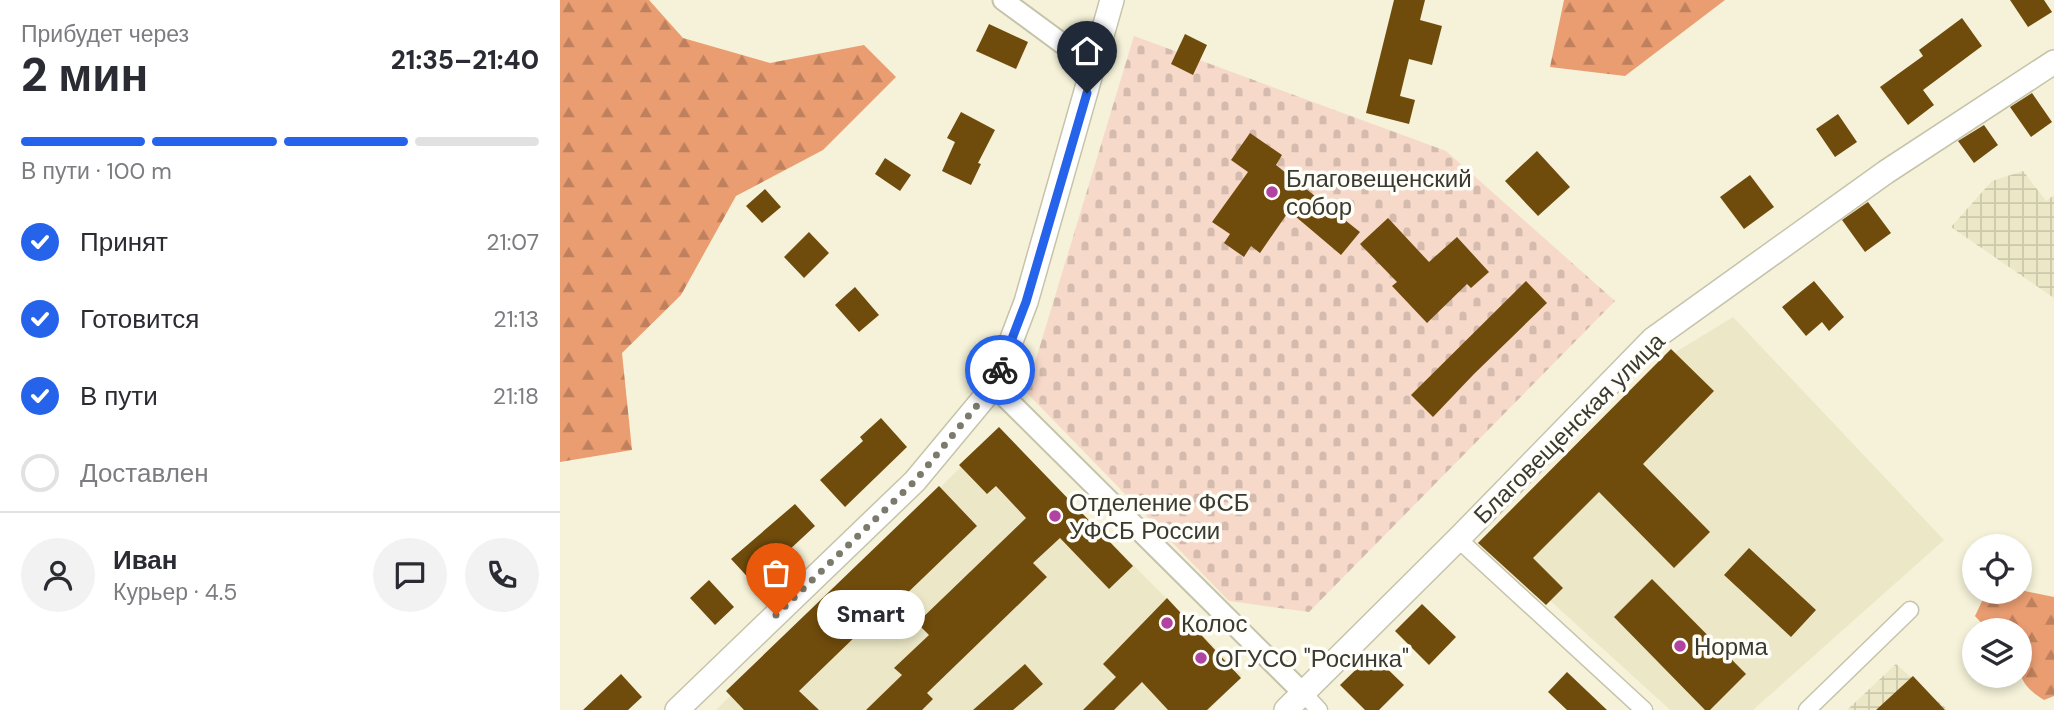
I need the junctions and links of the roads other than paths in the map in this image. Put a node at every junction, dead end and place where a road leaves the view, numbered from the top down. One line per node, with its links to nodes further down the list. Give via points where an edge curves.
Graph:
1 (1003, 0): 4 (street)
2 (1112, 0): 4 (main road)
3 (2054, 62): 6 (main road, Благовещенская улица, via 1886,172 1653,339)
4 (1094, 67): 5 (main road, via 1026,302)
5 (993, 386): 8 (street); 9 (main road, via 915,481)
6 (1458, 539): 8 (main road, Благовещенская улица); 11 (street)
7 (1910, 610): 12 (street)
8 (1311, 701): 10 (main road, Благовещенская улица)
9 (677, 710)
10 (1286, 710)
11 (1644, 710)
12 (1807, 710)

